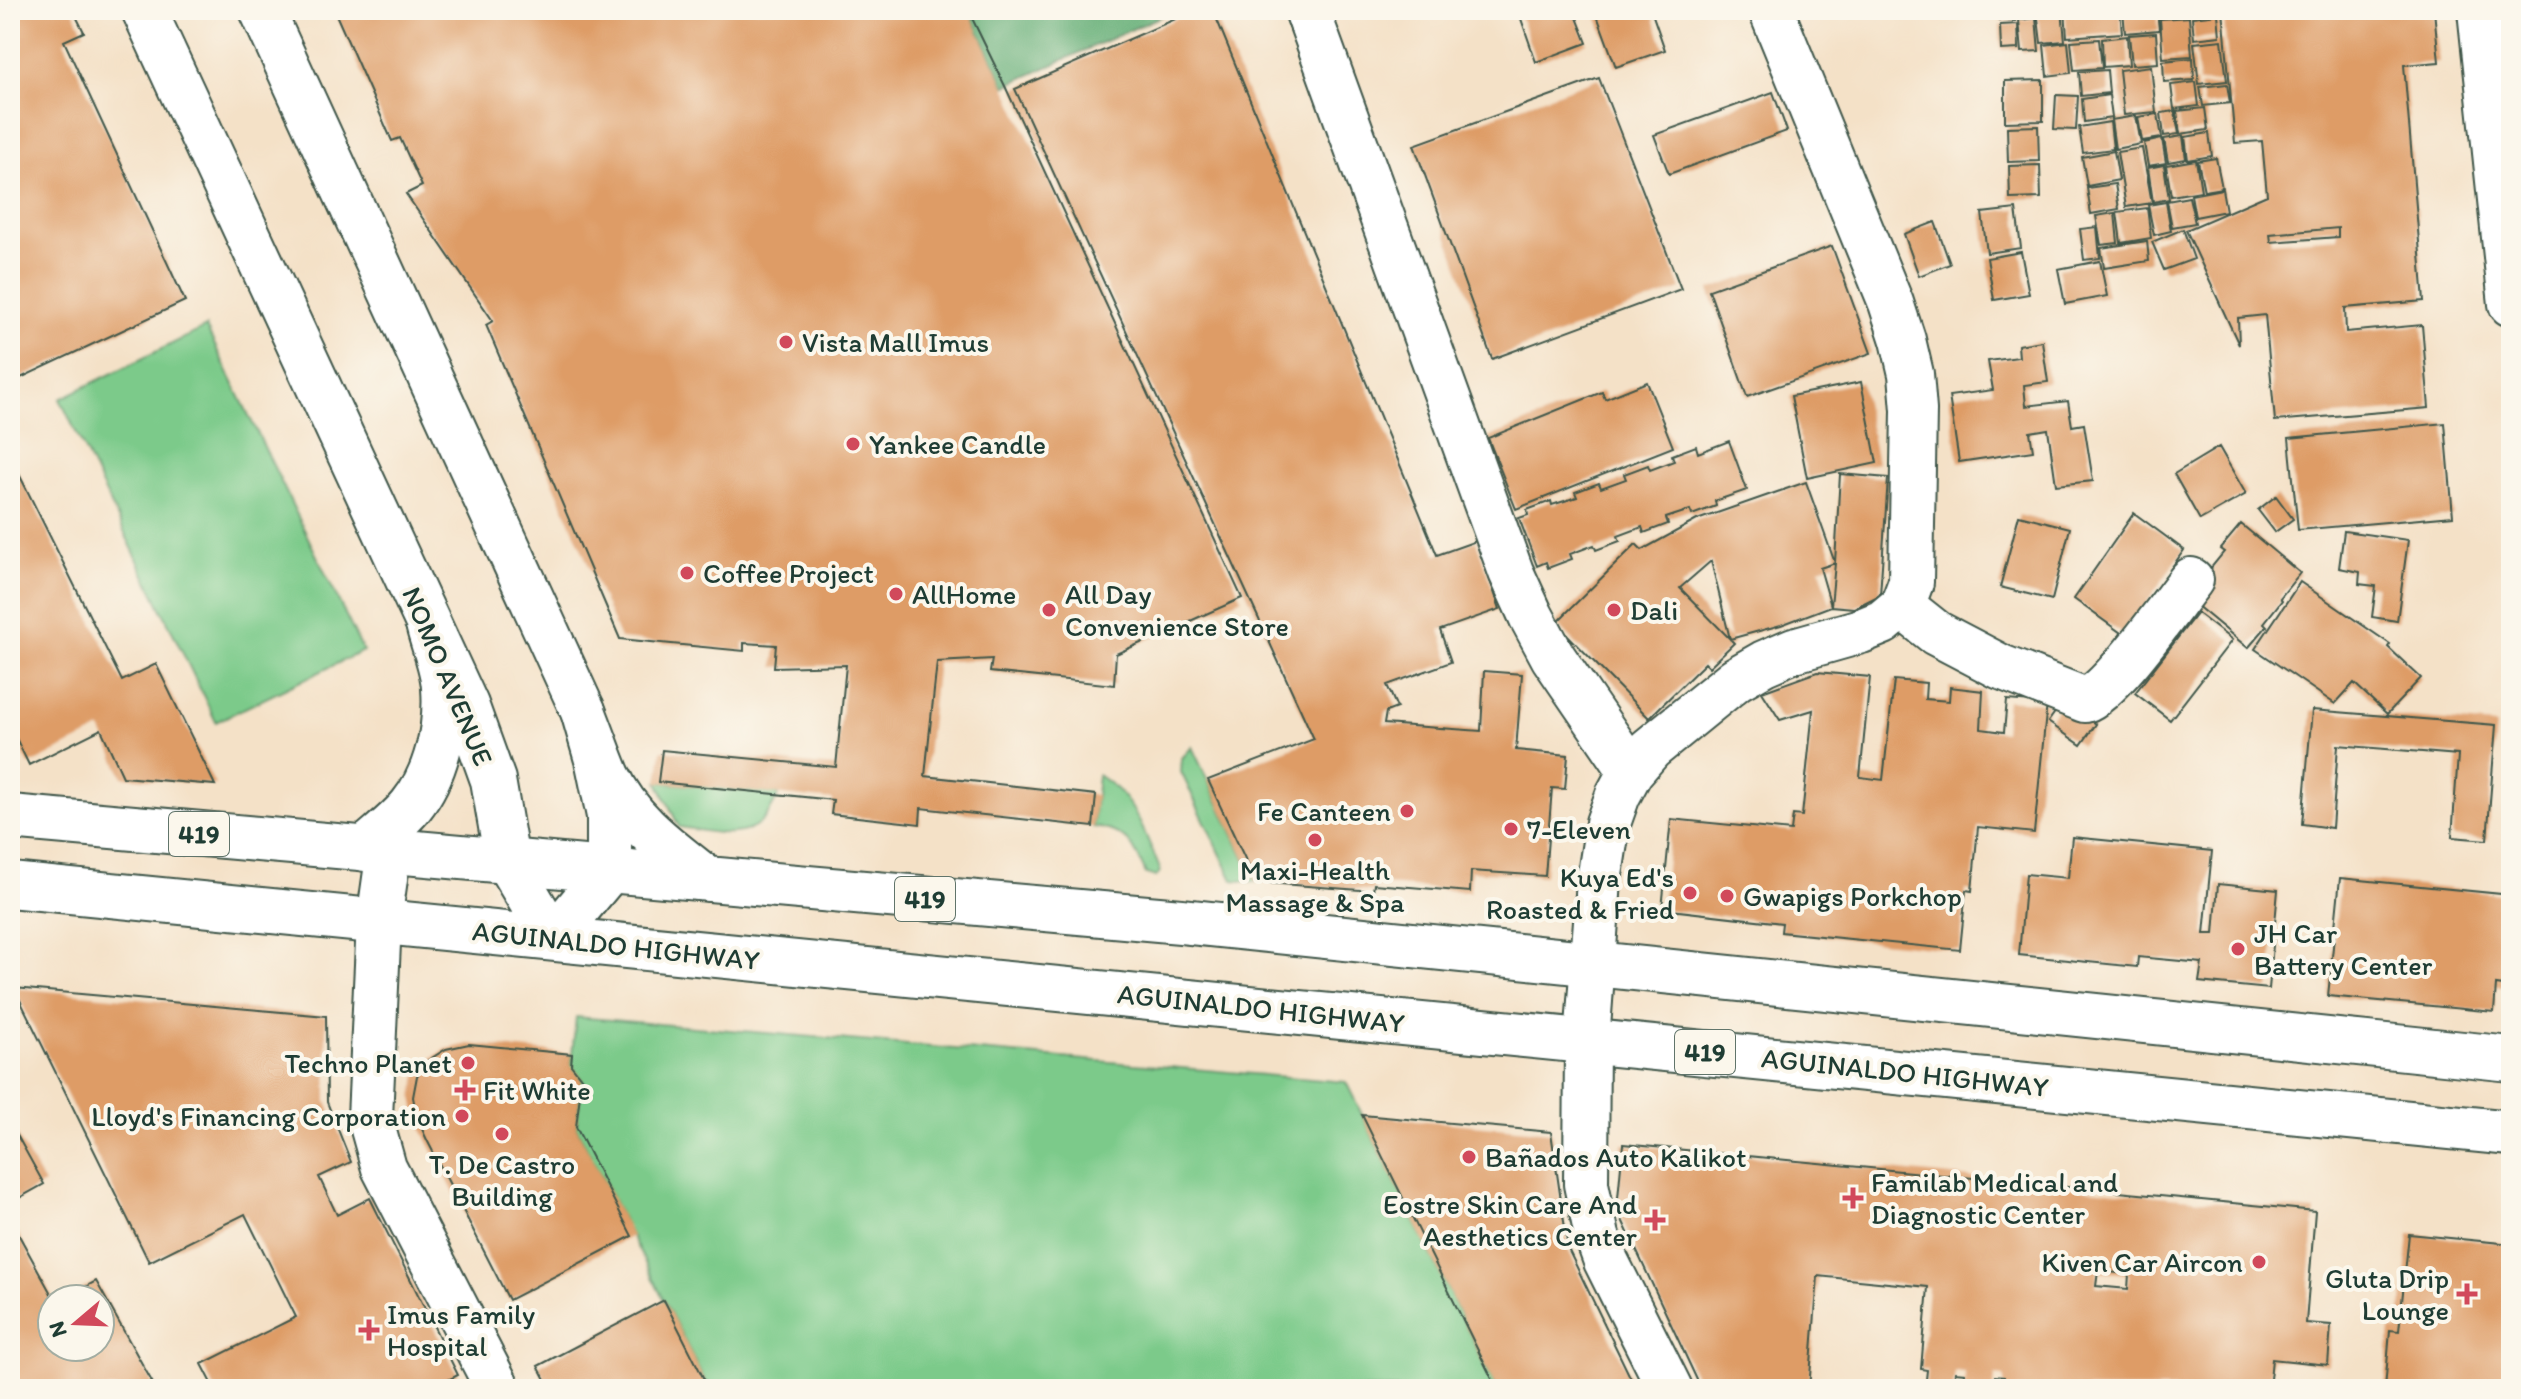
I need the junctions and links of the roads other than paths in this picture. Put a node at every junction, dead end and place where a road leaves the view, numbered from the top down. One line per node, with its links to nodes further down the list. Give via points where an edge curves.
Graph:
1 (144, 10): 9 (main road, NOMO AVENUE)
2 (262, 10): 10 (main road)
3 (1307, 10): 11 (main road, via 1511,572 1553,657)
4 (1771, 10): 8 (main road, via 1891,303 1911,374 1911,582)
5 (2480, 10): 6 (main road)
6 (2511, 304)
7 (2191, 580): 8 (main road, via 2112,680 2085,700 1990,662 1936,633)
8 (1902, 606): 11 (main road, via 1883,622 1794,650 1736,679 1650,749)
9 (429, 628): 13 (main road, via 444,686 439,747 411,806); 14 (main road, NOMO AVENUE, via 480,741 493,780)
10 (583, 711): 15 (main road, via 609,816); 16 (main road, via 609,777 629,808 651,835)
11 (1631, 771): 20 (main road, via 1608,823)
12 (10, 817): 13 (main road, 419)
13 (377, 850): 14 (main road, 419); 18 (main road)
14 (507, 861): 15 (main road, 419); 19 (main road, NOMO AVENUE)
15 (609, 871): 16 (main road, 419); 19 (main road)
16 (707, 879): 20 (main road, 419)
17 (10, 885): 18 (main road, AGUINALDO HIGHWAY / 419)
18 (379, 921): 19 (main road, AGUINALDO HIGHWAY / 419); 24 (main road, via 370,1090 376,1142 384,1168)
19 (553, 938): 21 (main road, AGUINALDO HIGHWAY / 419)
20 (1594, 964): 21 (main road); 22 (main road, 419)
21 (1587, 1041): 23 (main road, AGUINALDO HIGHWAY / 419); 25 (main road, via 1590,1210 1606,1261)
22 (2511, 1059)
23 (2511, 1133)
24 (498, 1389)
25 (1670, 1389)

